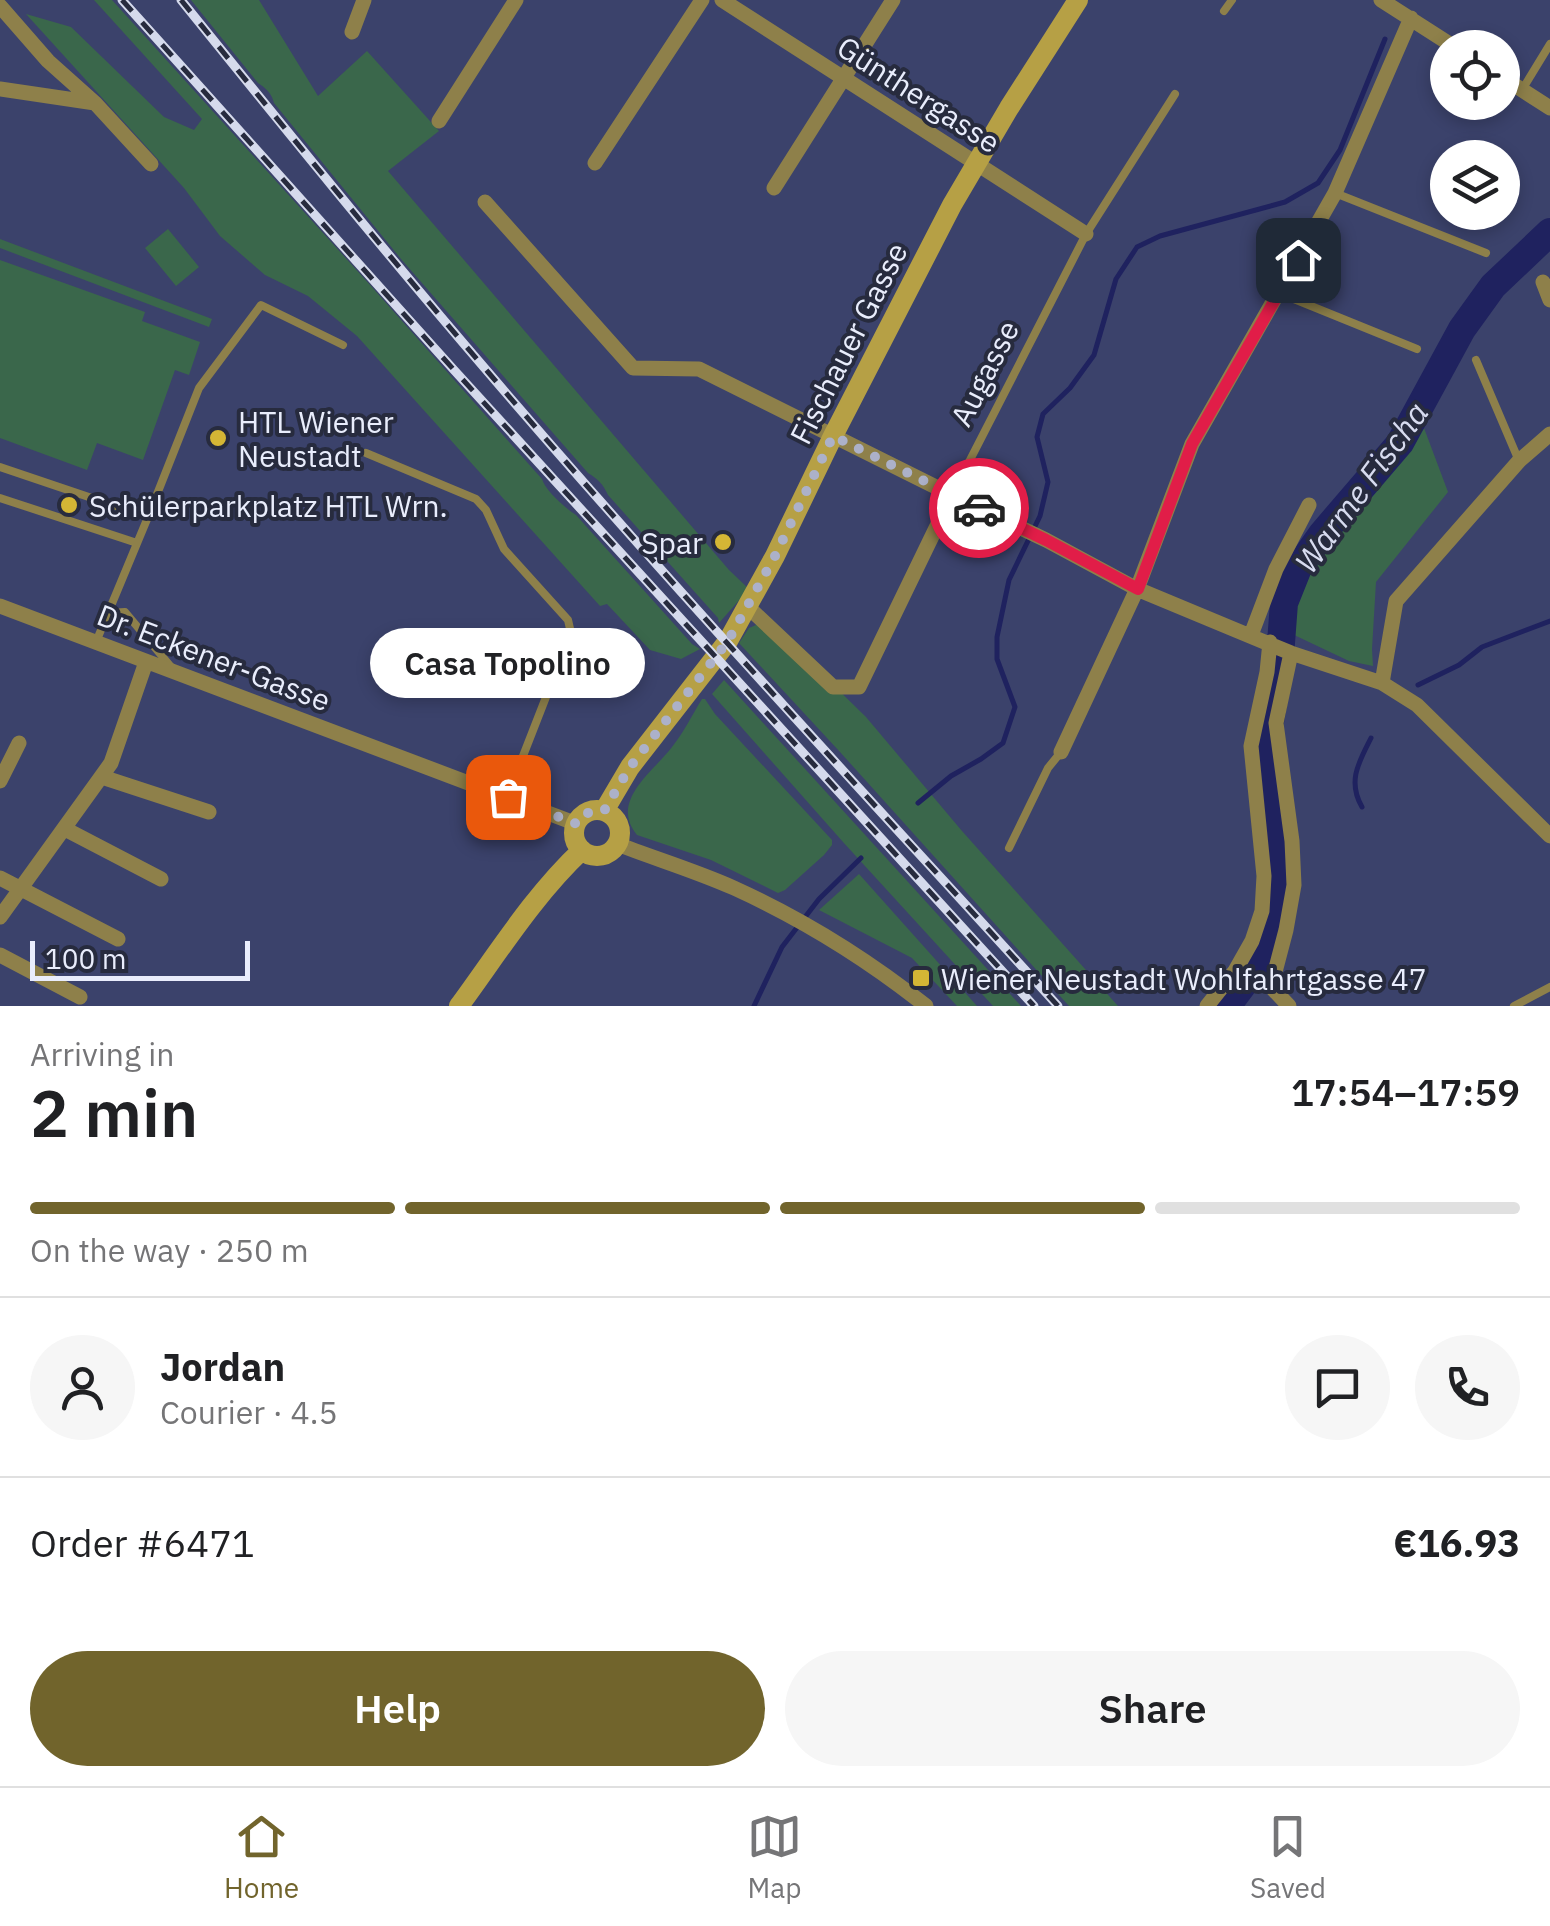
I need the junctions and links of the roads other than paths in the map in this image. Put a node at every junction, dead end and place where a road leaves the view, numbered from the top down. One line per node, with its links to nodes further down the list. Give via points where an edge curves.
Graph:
1 (364, 0): 13 (street)
2 (516, 0): 21 (street)
3 (702, 0): 22 (street)
4 (722, 0): 15 (street, Günthergasse)
5 (893, 0): 15 (street)
6 (1078, 0): 24 (main road, Fischauer Gasse)
7 (1232, 0): 10 (lane)
8 (1381, 0): 11 (street)
9 (0, 6): 19 (street)
10 (1224, 11)
11 (1411, 18): 12 (street); 26 (street)
12 (1430, 31)
13 (352, 32)
14 (1550, 44): 17 (lane)
15 (844, 78): 24 (street, Günthergasse); 25 (street)
16 (0, 88): 19 (street)
17 (1522, 90): 20 (street)
18 (1175, 94): 28 (lane, Augasse)
19 (95, 103): 23 (street)
20 (1550, 108)
21 (439, 121)
22 (595, 163)
23 (151, 164)
24 (975, 164): 28 (street, Günthergasse); 37 (main road, Fischauer Gasse)
25 (774, 188)
26 (1335, 193): 29 (lane); 31 (street)
27 (485, 202): 37 (street, via 633,368 700,368)
28 (1086, 234): 41 (lane, Augasse)
29 (1486, 253)
30 (1543, 282): 32 (street)
31 (1279, 293): 34 (lane); 46 (street, via 1192,444)
32 (1550, 300)
33 (342, 345): 44 (lane, via 261,305 198,388)
34 (1417, 349)
35 (1476, 360): 39 (lane)
36 (1550, 434): 39 (street)
37 (833, 436): 41 (street); 48 (main road, Fischauer Gasse)
38 (366, 454): 61 (lane, via 476,500 504,549 568,620 571,634)
39 (1519, 461): 56 (street, via 1396,601)
40 (0, 468): 44 (lane)
41 (952, 496): 46 (street); 48 (street, Augasse, via 859,687 833,687)
42 (0, 498): 45 (lane)
43 (1309, 505): 50 (street)
44 (148, 517): 45 (lane)
45 (137, 544): 49 (lane)
46 (1138, 589): 50 (street); 58 (street)
47 (0, 606): 51 (street, Dr. Eckener-Gasse)
48 (748, 606): 62 (main road, Fischauer Gasse)
49 (109, 613): 51 (lane); 55 (lane, via 125,612)
50 (1251, 635): 52 (street)
51 (96, 642): 54 (street, Dr. Eckener-Gasse)
52 (1270, 642): 53 (street); 80 (street, via 1251,746 1262,911 1236,971)
53 (1291, 653): 56 (street); 81 (street, via 1276,723 1294,885 1271,987)
54 (146, 662): 55 (street, Dr. Eckener-Gasse); 59 (street)
55 (175, 672): 61 (street, Dr. Eckener-Gasse)
56 (1382, 683): 66 (street, via 1417,705)
57 (19, 743): 60 (street)
58 (1061, 752): 68 (lane)
59 (102, 776): 63 (street); 65 (street)
60 (0, 780)
61 (508, 797): 64 (street, Dr. Eckener-Gasse)
62 (604, 811): 64 (main road, via 587,813); 67 (main road, via 616,821)
63 (208, 812)
64 (577, 824): 69 (main road)
65 (65, 830): 71 (street); 72 (street)
66 (1550, 836)
67 (617, 844): 69 (main road, via 600,856); 79 (street, via 790,916)
68 (1010, 848)
69 (582, 850): 78 (main road, via 529,909)
70 (0, 878): 72 (street)
71 (161, 879)
72 (21, 889): 73 (street); 74 (street)
73 (0, 917)
74 (118, 939)
75 (0, 954): 77 (street)
76 (1550, 987): 82 (lane)
77 (80, 997)
78 (459, 1006)
79 (926, 1006)
80 (1207, 1006)
81 (1289, 1006)
82 (1514, 1006)

